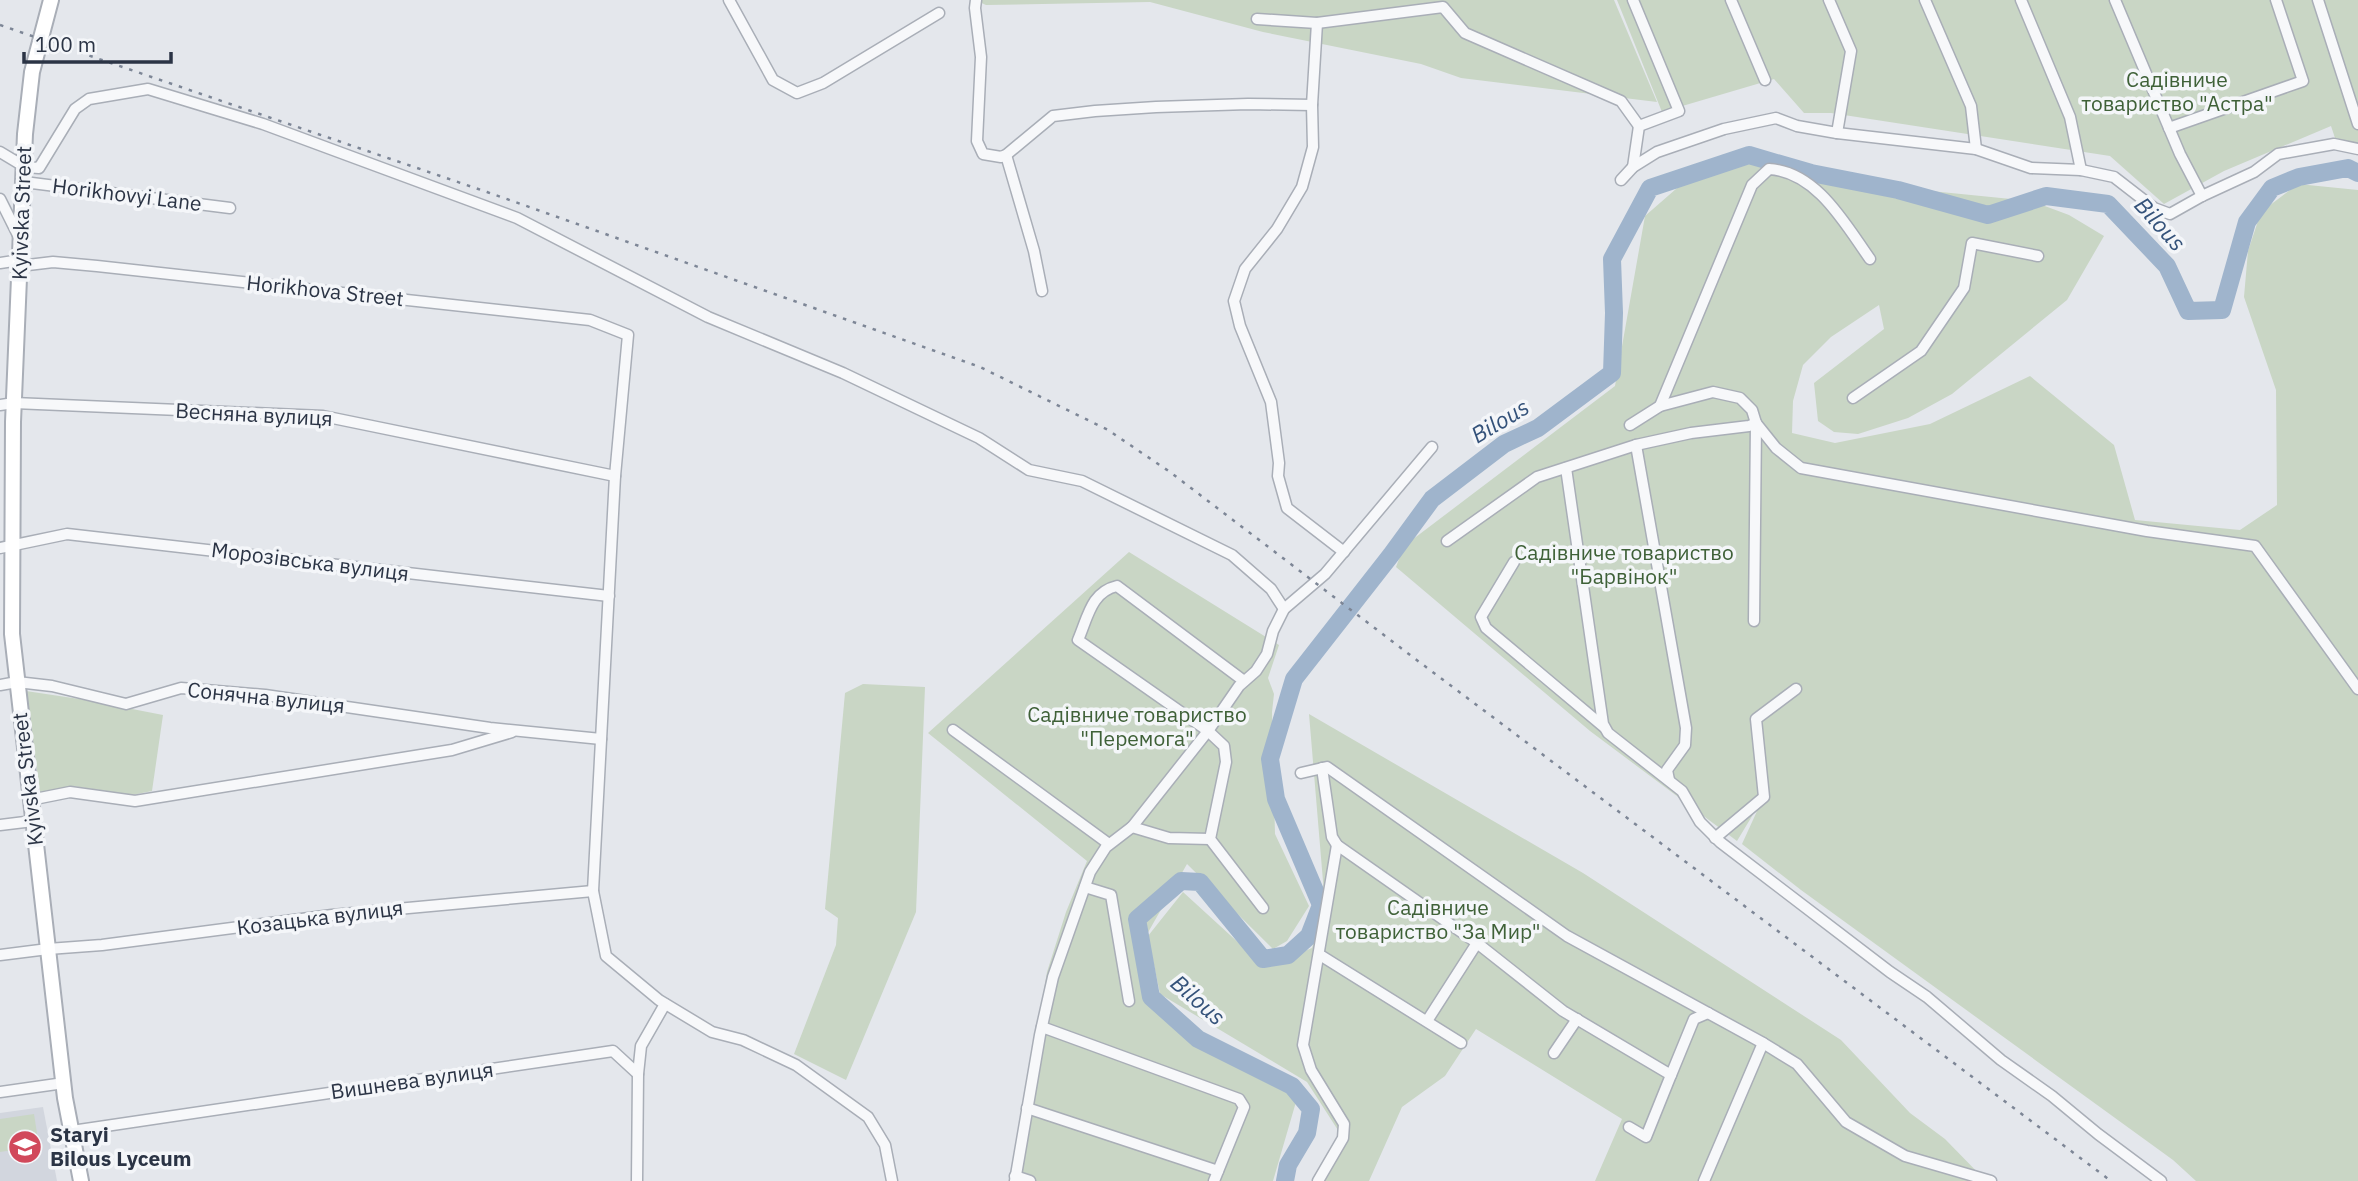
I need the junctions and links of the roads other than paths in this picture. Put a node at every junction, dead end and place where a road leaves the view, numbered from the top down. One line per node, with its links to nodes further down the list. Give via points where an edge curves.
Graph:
1 (51, 0): 27 (main road, Kyivska Street, via 33,72)
2 (729, 0): 12 (street, via 773,80 797,93 823,83)
3 (976, 0): 23 (street, via 981,57 977,141 983,154)
4 (1633, 0): 18 (street, via 1679,111)
5 (1731, 0): 15 (street)
6 (1829, 0): 20 (street, via 1851,51)
7 (1925, 0): 21 (street, via 1971,106)
8 (2021, 0): 26 (street, via 2070,117)
9 (2115, 0): 19 (street)
10 (2276, 0): 19 (street, via 2303,81)
11 (2318, 0): 17 (street)
12 (939, 13)
13 (1257, 19): 14 (street)
14 (1317, 23): 16 (street); 18 (street, via 1443,7 1465,33 1621,102)
15 (1765, 80)
16 (1312, 105): 23 (street, via 1156,107 1053,116); 49 (street, via 1313,147 1302,187 1245,269 1234,301 1271,402 1278,476 1287,509)
17 (2358, 124)
18 (1639, 126): 25 (street)
19 (2169, 128): 29 (street)
20 (1837, 133): 21 (street); 25 (street, via 1776,118 1724,129 1657,152)
21 (1976, 149): 26 (street, via 2031,168)
22 (2358, 149): 29 (street, via 2334,144 2278,154 2254,172)
23 (1006, 155): 37 (street)
24 (2, 157): 27 (street)
25 (1633, 167): 28 (street)
26 (2081, 170): 29 (street, via 2114,177 2154,208 2170,214)
27 (24, 175): 31 (street, Horikhovyi Lane); 32 (main road, Kyivska Street); 52 (street, via 39,169 75,109 96,97 148,89 263,124 517,218 708,317 844,373 979,438 1029,470 1082,481 1232,555)
28 (1621, 180)
29 (2202, 196)
30 (0, 199): 32 (street)
31 (230, 208)
32 (21, 242): 35 (main road, Kyivska Street)
33 (2038, 256): 38 (street, via 1972,243 1964,288 1921,351)
34 (1870, 259): 40 (street, via 1836,210 1801,178 1769,169 1752,185)
35 (20, 260): 36 (street, Horikhova Street); 39 (main road, Kyivska Street); 46 (street, Horikhova Street, via 28,265 53,261 590,320 628,335)
36 (0, 262)
37 (1042, 291)
38 (1853, 398)
39 (7, 404): 46 (street, Весняна вулиця, via 323,416); 48 (main road, Kyivska Street)
40 (1660, 406): 41 (street, via 1713,392 1740,398); 42 (street)
41 (1756, 422): 43 (street); 53 (street); 57 (street, via 1776,448 1801,468 2147,531 2255,546)
42 (1630, 425)
43 (1636, 445): 45 (street); 66 (street, via 1686,728 1685,745 1667,770)
44 (1432, 447): 49 (street)
45 (1566, 468): 47 (street, via 1537,477); 59 (street)
46 (615, 476): 51 (street)
47 (1447, 541)
48 (6, 547): 51 (street, Морозівська вулиця, via 67,534); 55 (main road, Kyivska Street)
49 (1344, 552): 52 (street)
50 (1514, 562): 59 (street, via 1480,617 1486,628)
51 (609, 596): 63 (street)
52 (1284, 608): 54 (street, via 1267,654)
53 (1754, 621)
54 (1244, 681): 62 (street); 62 (street, via 1117,586 1097,596 1078,640)
55 (17, 682): 56 (street, Сонячна вулиця); 60 (street, Сонячна вулиця, via 126,704 181,688); 67 (main road, Kyivska Street)
56 (0, 685)
57 (2358, 689)
58 (1796, 690): 71 (street, via 1756,719 1764,797)
59 (1605, 727): 66 (street)
60 (517, 730): 63 (street, Сонячна вулиця); 67 (street, Сонячна вулиця, via 452,750 135,801 70,792)
61 (953, 730): 73 (street)
62 (1208, 731): 70 (street); 72 (street, via 1224,747 1226,762)
63 (601, 739): 76 (street)
64 (1322, 768): 65 (street); 74 (street); 84 (street, via 1327,767 1567,936)
65 (1301, 774)
66 (1668, 780): 71 (street, via 1682,791)
67 (30, 800): 68 (main road, Kyivska Street)
68 (33, 821): 69 (street); 79 (main road, Kyivska Street)
69 (0, 825)
70 (1132, 827): 72 (street, via 1169,838); 73 (street)
71 (1715, 838): 107 (street)
72 (1210, 839): 77 (street)
73 (1109, 844): 75 (street)
74 (1337, 845): 78 (street); 81 (street)
75 (1085, 887): 82 (street, via 1111,895); 87 (street, via 1053,977)
76 (593, 891): 79 (street, Козацька вулиця, via 332,915); 83 (street, via 606,956)
77 (1263, 908)
78 (1477, 943): 85 (street); 86 (street)
79 (48, 949): 80 (street, Козацька вулиця); 93 (main road, Kyivska Street)
80 (0, 955)
81 (1320, 956): 86 (street); 104 (street, via 1303,1045 1311,1070 1344,1124 1343,1138)
82 (1129, 1001)
83 (665, 1004): 91 (street, via 641,1046); 102 (street, via 712,1032 743,1040 796,1065 868,1117 885,1145)
84 (1709, 1013): 89 (street); 92 (street, via 1694,1019)
85 (1577, 1019): 90 (street); 92 (street)
86 (1427, 1021): 88 (street)
87 (1042, 1027): 95 (street); 98 (street, via 1239,1099 1244,1107)
88 (1461, 1043)
89 (1763, 1043): 105 (street); 106 (street, via 1797,1064 1846,1122 1905,1156)
90 (1553, 1053)
91 (638, 1074): 97 (street, Вишнева вулиця, via 614,1051); 101 (street)
92 (1671, 1075): 96 (street, via 1646,1137)
93 (64, 1083): 94 (street); 97 (main road, Kyivska Street)
94 (0, 1092)
95 (1027, 1108): 98 (street); 99 (street)
96 (1629, 1127)
97 (72, 1131): 100 (main road, Kyivska Street)
98 (1216, 1176)
99 (1015, 1179): 103 (street)
100 (81, 1181)
101 (637, 1181)
102 (892, 1181)
103 (1030, 1181)
104 (1318, 1181)
105 (1704, 1181)
106 (1991, 1181)
107 (2161, 1181)

